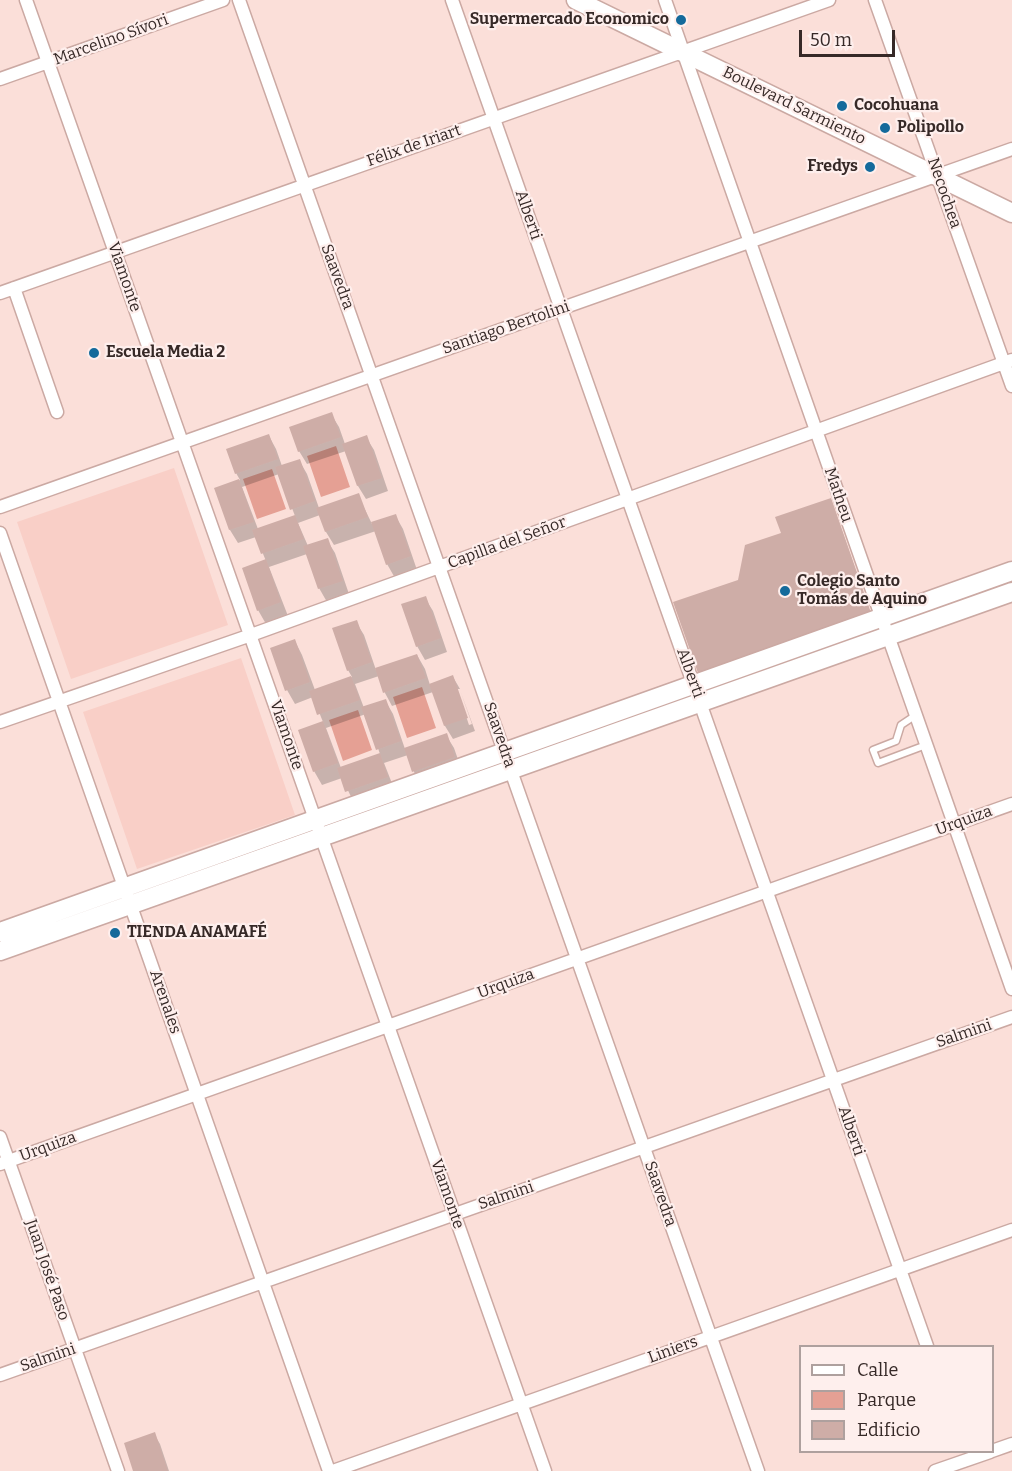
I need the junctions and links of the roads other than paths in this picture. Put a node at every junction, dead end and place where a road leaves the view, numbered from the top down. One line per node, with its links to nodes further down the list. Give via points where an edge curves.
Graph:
1 (26, 0): 10 (street, Viamonte)
2 (223, 0): 10 (street, Marcelino Sívori)
3 (239, 0): 15 (street, Saavedra)
4 (452, 0): 12 (street, Alberti)
5 (576, 0): 9 (main road, Boulevard Sarmiento)
6 (665, 0): 9 (street, Matheu)
7 (829, 0): 9 (street, Félix de Iriart)
8 (875, 0): 14 (street, Necochea)
9 (682, 52): 12 (street, Félix de Iriart); 14 (main road, Boulevard Sarmiento); 17 (street, Matheu)
10 (48, 62): 11 (street, Marcelino Sívori); 18 (street, Viamonte)
11 (0, 79)
12 (494, 118): 15 (street, Félix de Iriart); 21 (street, Alberti)
13 (1012, 149): 14 (street, Santiago Bertolini)
14 (937, 175): 16 (main road, Boulevard Sarmiento); 17 (street, Santiago Bertolini); 22 (street, Necochea)
15 (304, 185): 18 (street, Félix de Iriart); 23 (street, Saavedra)
16 (1012, 213)
17 (748, 242): 21 (street, Santiago Bertolini); 26 (street, Matheu)
18 (115, 252): 19 (street, Félix de Iriart); 27 (street, Viamonte)
19 (14, 288): 20 (street, Félix de Iriart); 25 (street)
20 (0, 293)
21 (561, 308): 23 (street, Santiago Bertolini); 28 (street, Alberti)
22 (1008, 362): 24 (street, Necochea); 26 (street, Capilla del Señor)
23 (372, 375): 27 (street, Santiago Bertolini); 31 (street, Saavedra)
24 (1012, 386)
25 (57, 412)
26 (815, 431): 28 (street, Capilla del Señor); 34 (street, Matheu)
27 (182, 442): 29 (street, Santiago Bertolini); 35 (street, Viamonte)
28 (628, 499): 31 (street, Capilla del Señor); 37 (street, Alberti)
29 (0, 507)
30 (0, 533): 38 (street, Arenales)
31 (440, 567): 35 (street, Capilla del Señor); 43 (street, Saavedra)
32 (1012, 572): 34 (main road)
33 (1012, 592): 36 (main road)
34 (881, 618): 36 (street, Matheu); 37 (main road)
35 (251, 635): 38 (street, Capilla del Señor); 46 (street, Viamonte)
36 (888, 636): 39 (main road); 40 (street, Matheu)
37 (694, 685): 39 (street, Alberti); 43 (main road)
38 (59, 701): 41 (street, Capilla del Señor); 49 (street, Arenales)
39 (700, 703): 44 (main road); 50 (street, Alberti)
40 (915, 715): 42 (street, Matheu); 42 (lane, via 901,725 896,741 873,750 878,762)
41 (0, 722)
42 (926, 745): 47 (street, Matheu)
43 (505, 752): 44 (street, Saavedra); 46 (main road)
44 (512, 770): 48 (main road); 54 (street, Saavedra)
45 (1012, 804): 47 (street, Urquiza)
46 (316, 819): 48 (street, Viamonte); 49 (main road)
47 (954, 825): 50 (street, Urquiza); 55 (street, Matheu)
48 (322, 837): 51 (main road); 57 (street, Viamonte)
49 (125, 887): 51 (street, Arenales); 52 (main road)
50 (767, 891): 54 (street, Urquiza); 58 (street, Alberti)
51 (131, 905): 53 (main road); 59 (street, Arenales)
52 (0, 932)
53 (0, 951)
54 (578, 959): 57 (street, Urquiza); 61 (street, Saavedra)
55 (1012, 989)
56 (1012, 1017): 58 (street, Salmini)
57 (388, 1026): 59 (street, Urquiza); 63 (street, Viamonte)
58 (833, 1080): 61 (street, Salmini); 65 (street, Alberti)
59 (198, 1094): 62 (street, Urquiza); 66 (street, Arenales)
60 (0, 1137): 62 (street, Juan José Paso)
61 (644, 1147): 63 (street, Salmini); 67 (street, Saavedra)
62 (4, 1162): 69 (street, Juan José Paso)
63 (454, 1214): 66 (street, Salmini); 71 (street, Viamonte)
64 (1012, 1230): 65 (street, Liniers)
65 (900, 1269): 67 (street, Liniers); 68 (street, Alberti)
66 (263, 1282): 69 (street, Salmini); 77 (street, Arenales)
67 (711, 1337): 71 (street, Liniers); 79 (street, Saavedra)
68 (926, 1345)
69 (75, 1349): 70 (street, Salmini); 76 (street, Juan José Paso)
70 (0, 1375)
71 (521, 1404): 77 (street, Liniers); 78 (street, Viamonte)
72 (1012, 1444): 73 (street)
73 (994, 1450)
74 (986, 1453): 75 (street)
75 (967, 1461): 80 (street)
76 (118, 1471)
77 (331, 1471)
78 (545, 1471)
79 (758, 1471)
80 (935, 1471)

